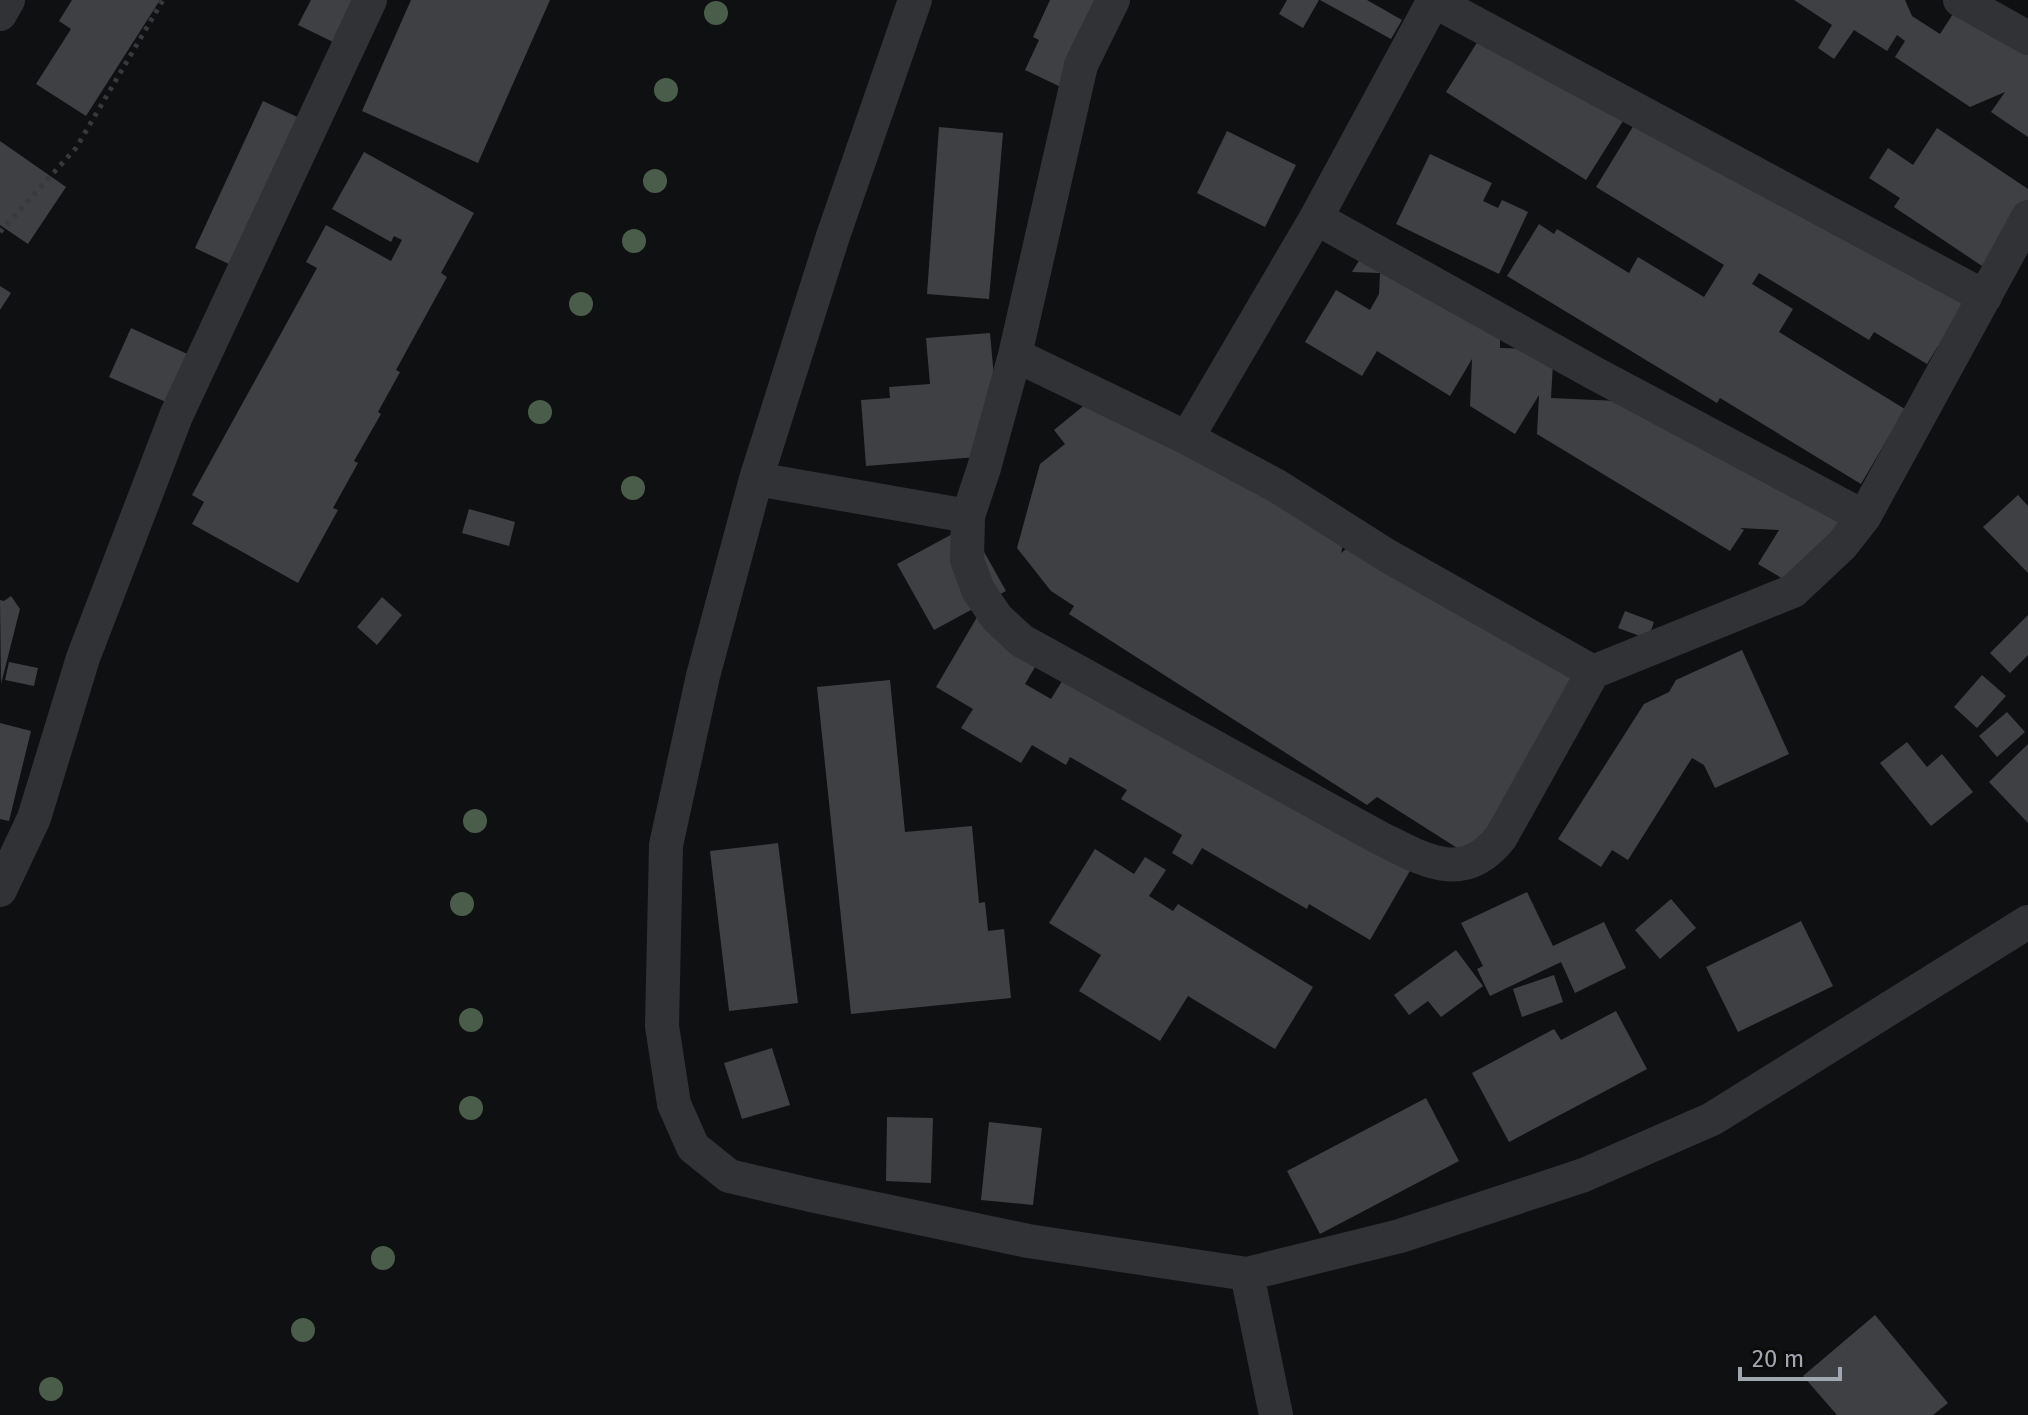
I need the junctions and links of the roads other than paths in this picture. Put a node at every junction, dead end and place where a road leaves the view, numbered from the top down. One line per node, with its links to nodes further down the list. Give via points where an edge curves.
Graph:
1 (8, 0): 7 (street)
2 (370, 0): 18 (street, via 176,416 83,658 34,818)
3 (915, 0): 14 (street)
4 (1113, 0): 12 (street, via 1081,65)
5 (1960, 0): 8 (street)
6 (1434, 1): 10 (street); 11 (street)
7 (0, 14)
8 (2028, 38)
9 (2028, 217): 11 (street)
10 (1316, 218): 13 (street); 16 (street)
11 (1985, 297): 16 (street)
12 (1015, 355): 13 (street); 15 (street)
13 (1187, 438): 17 (street)
14 (756, 479): 15 (street); 20 (street, via 703,676 666,845 662,1026 674,1104 693,1147 729,1176 815,1196 1028,1241)
15 (968, 516): 17 (street, via 967,560 978,590 1022,641 1430,862 1457,865 1488,854)
16 (1864, 517): 17 (street, via 1793,591)
17 (1593, 672)
18 (0, 890)
19 (2028, 922): 20 (street, via 1712,1119 1584,1175 1400,1236)
20 (1247, 1274): 21 (street)
21 (1276, 1415)

